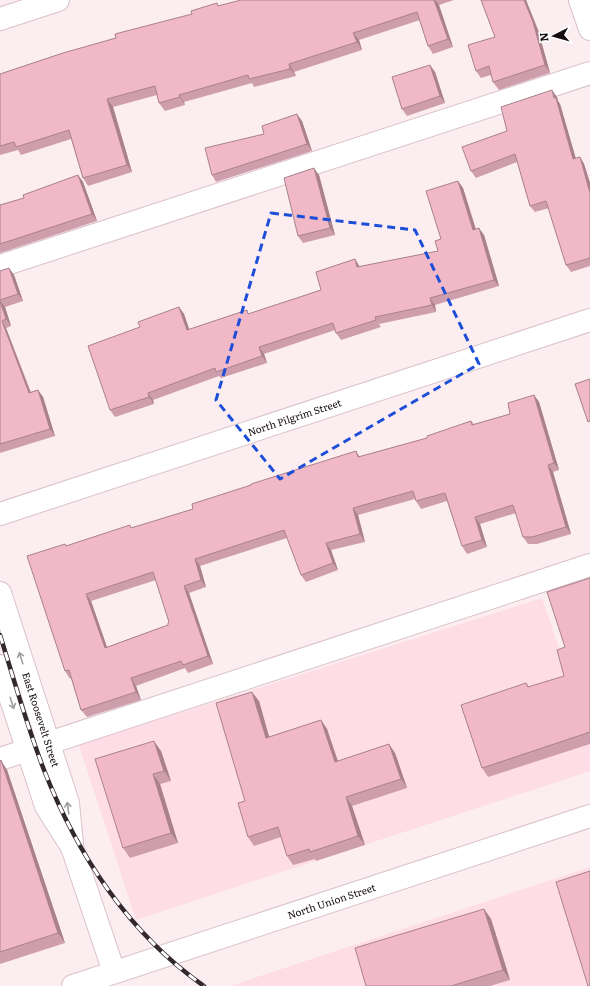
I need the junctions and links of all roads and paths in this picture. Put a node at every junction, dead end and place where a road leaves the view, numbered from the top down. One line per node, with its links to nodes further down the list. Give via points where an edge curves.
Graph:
1 (58, 0): 3 (street)
2 (580, 0): 4 (street)
3 (0, 19)
4 (590, 29)
5 (590, 73): 6 (street)
6 (0, 266)
7 (590, 320): 8 (street, North Pilgrim Street)
8 (0, 514)
9 (590, 565): 12 (street)
10 (0, 593): 12 (street, East Roosevelt Street, one-way to 10)
11 (0, 666): 13 (street, East Roosevelt Street, one-way to 13)
12 (48, 744): 13 (street); 16 (street, East Roosevelt Street, one-way to 12, via 68,803)
13 (28, 750): 14 (street); 16 (street, East Roosevelt Street, via 46,806)
14 (0, 760)
15 (590, 816): 17 (street, North Union Street)
16 (72, 847): 17 (street, East Roosevelt Street)
17 (114, 972): 18 (street, North Union Street)
18 (73, 986)

